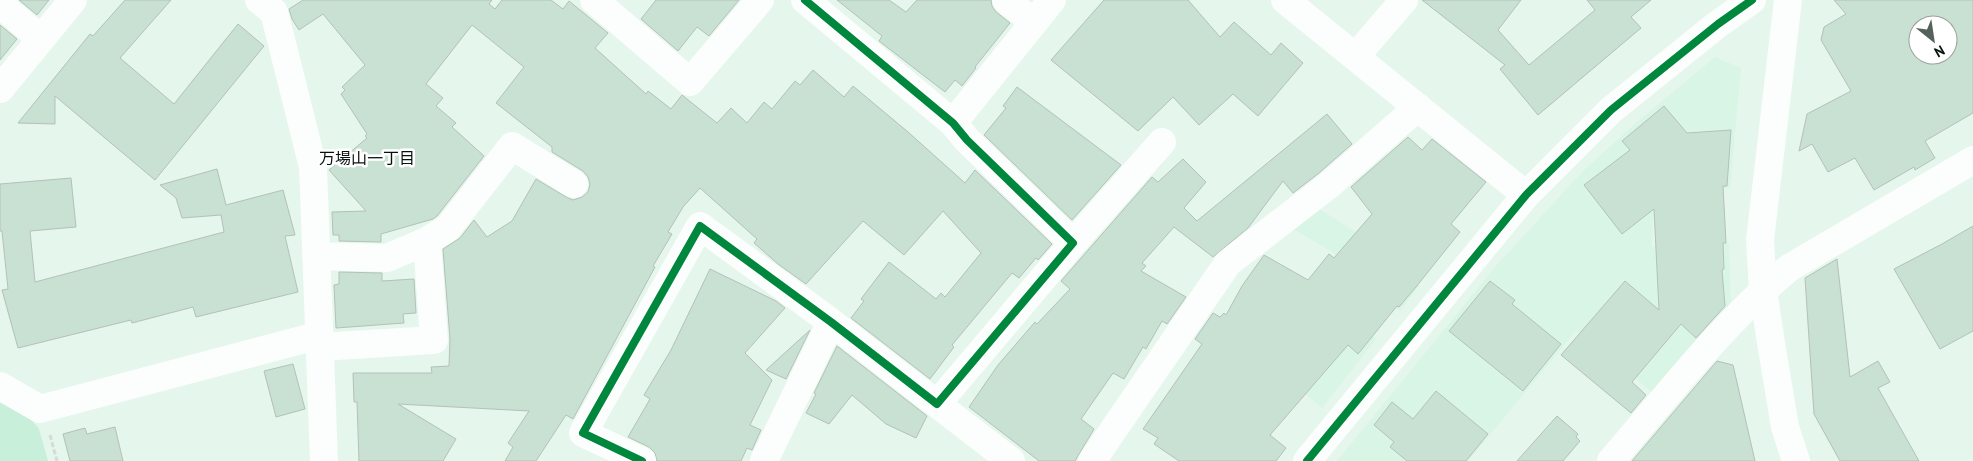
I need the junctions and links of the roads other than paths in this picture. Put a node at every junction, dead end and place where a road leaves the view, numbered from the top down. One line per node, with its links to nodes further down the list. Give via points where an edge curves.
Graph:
1 (72, 0): 14 (street)
2 (260, 0): 25 (street, via 274,12 313,167)
3 (594, 0): 4 (street, via 690,82)
4 (760, 0)
5 (805, 0): 18 (street)
6 (1006, 0): 13 (street)
7 (1052, 0): 13 (street)
8 (1285, 0): 15 (street)
9 (1404, 0): 15 (street)
10 (1752, 0): 22 (street, via 1611,110)
11 (1788, 0): 26 (street, via 1760,240)
12 (0, 4): 14 (street)
13 (1033, 22): 18 (street)
14 (41, 39): 16 (street)
15 (1356, 56): 17 (street)
16 (0, 88)
17 (1418, 107): 22 (street); 35 (street, via 1329,186 1228,263)
18 (953, 123): 24 (street)
19 (1162, 142): 24 (street)
20 (1973, 160): 26 (street, via 1789,268)
21 (574, 184): 23 (street, via 512,146 448,228)
22 (1526, 195): 36 (street)
23 (427, 241): 25 (street, via 387,258); 28 (street, via 434,340)
24 (1073, 243): 30 (street)
25 (316, 256): 28 (street)
26 (1763, 290): 37 (street, via 1710,345); 38 (street, via 1785,427)
27 (831, 322): 30 (street); 32 (street, via 700,226 583,433); 33 (street)
28 (320, 341): 29 (street, via 40,409); 31 (street)
29 (0, 386)
30 (937, 404): 34 (street)
31 (324, 461)
32 (642, 461)
33 (764, 461)
34 (1011, 461)
35 (1092, 461)
36 (1308, 461)
37 (1611, 461)
38 (1796, 461)

